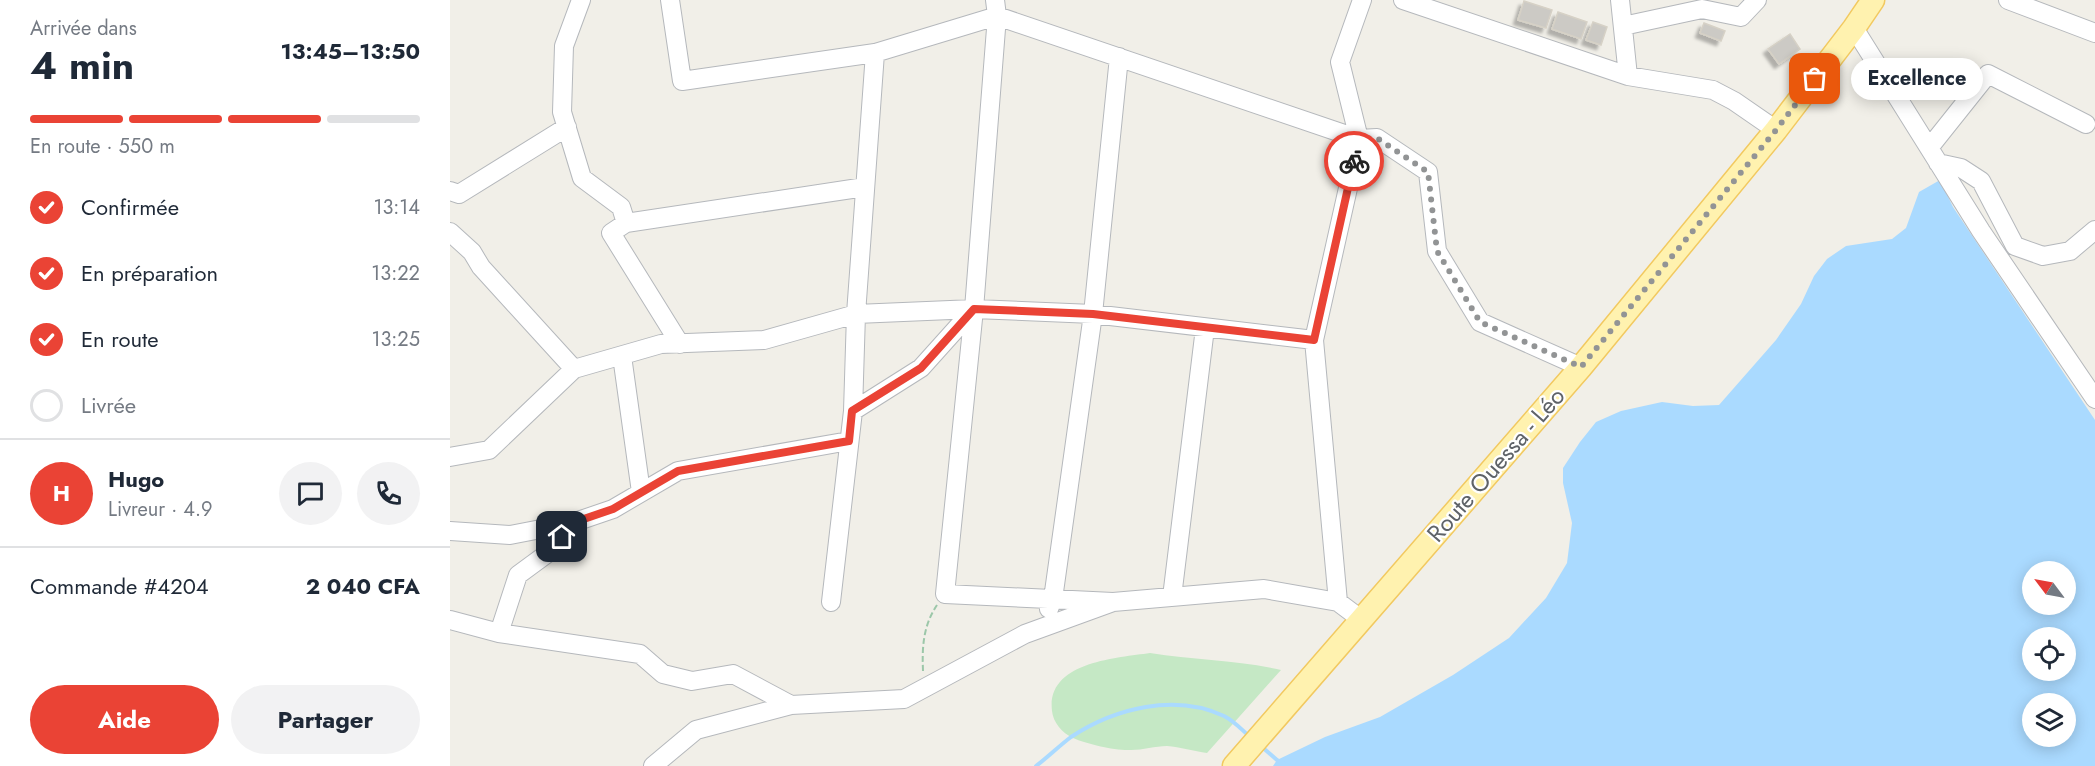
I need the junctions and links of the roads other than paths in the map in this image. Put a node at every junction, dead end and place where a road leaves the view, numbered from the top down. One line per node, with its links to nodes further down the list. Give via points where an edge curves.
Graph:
1 (581, 0): 17 (street, via 564,46 562,112)
2 (670, 0): 13 (street, via 682,81)
3 (1362, 0): 19 (street, via 1340,62)
4 (1403, 0): 15 (street)
5 (1620, 0): 10 (street)
6 (1757, 0): 10 (street, via 1741,17 1702,9)
7 (1873, 0): 11 (main road, Route Ouessa - Léo)
8 (2008, 0): 12 (street)
9 (996, 8): 13 (street); 14 (street); 26 (street)
10 (1623, 26): 15 (street)
11 (1854, 28): 18 (main road, Route Ouessa - Léo); 20 (street)
12 (2095, 33)
13 (875, 53): 21 (street)
14 (1119, 57): 19 (street); 28 (street)
15 (1628, 76): 18 (street, via 1713,90)
16 (2086, 124): 20 (street, via 1988,74)
17 (567, 127): 22 (street, via 459,194); 23 (street, via 582,178 621,207)
18 (1776, 130): 33 (main road, Route Ouessa - Léo)
19 (1359, 139): 30 (street); 33 (street, via 1377,138 1428,172 1437,251 1480,322)
20 (1934, 156): 24 (street, via 1981,181 2015,246 2043,256 2061,253 2070,251); 35 (street)
21 (865, 187): 23 (street); 27 (street)
22 (450, 191)
23 (626, 223): 31 (street, via 611,233)
24 (2095, 230)
25 (450, 231): 34 (street)
26 (974, 309): 27 (street); 28 (street); 36 (street, via 921,368); 43 (street, via 945,594)
27 (856, 314): 31 (street, via 764,340); 36 (street)
28 (1093, 314): 29 (street); 43 (street)
29 (1205, 327): 30 (street); 42 (street)
30 (1314, 340): 46 (street)
31 (680, 344): 32 (street, via 661,344)
32 (622, 356): 34 (street); 39 (street)
33 (1581, 367): 48 (main road, Route Ouessa - Léo)
34 (574, 369): 38 (street, via 489,450)
35 (2095, 399)
36 (852, 411): 37 (street)
37 (849, 441): 39 (street, via 678,471); 44 (street)
38 (450, 457)
39 (641, 492): 40 (street, via 613,509)
40 (572, 523): 41 (street, via 510,536); 50 (street, via 552,550 518,575)
41 (450, 531)
42 (1172, 597): 45 (street); 46 (street, via 1264,589)
43 (1053, 599): 45 (street); 49 (street)
44 (831, 602)
45 (1113, 602): 49 (street)
46 (1338, 602): 48 (street)
47 (450, 620): 50 (street)
48 (1362, 620): 52 (main road, Route Ouessa - Léo)
49 (1043, 628): 51 (street, via 904,699)
50 (499, 633): 51 (street, via 640,654 663,674 692,681 733,674)
51 (791, 705): 53 (street, via 696,730)
52 (1239, 761)
53 (653, 766)

